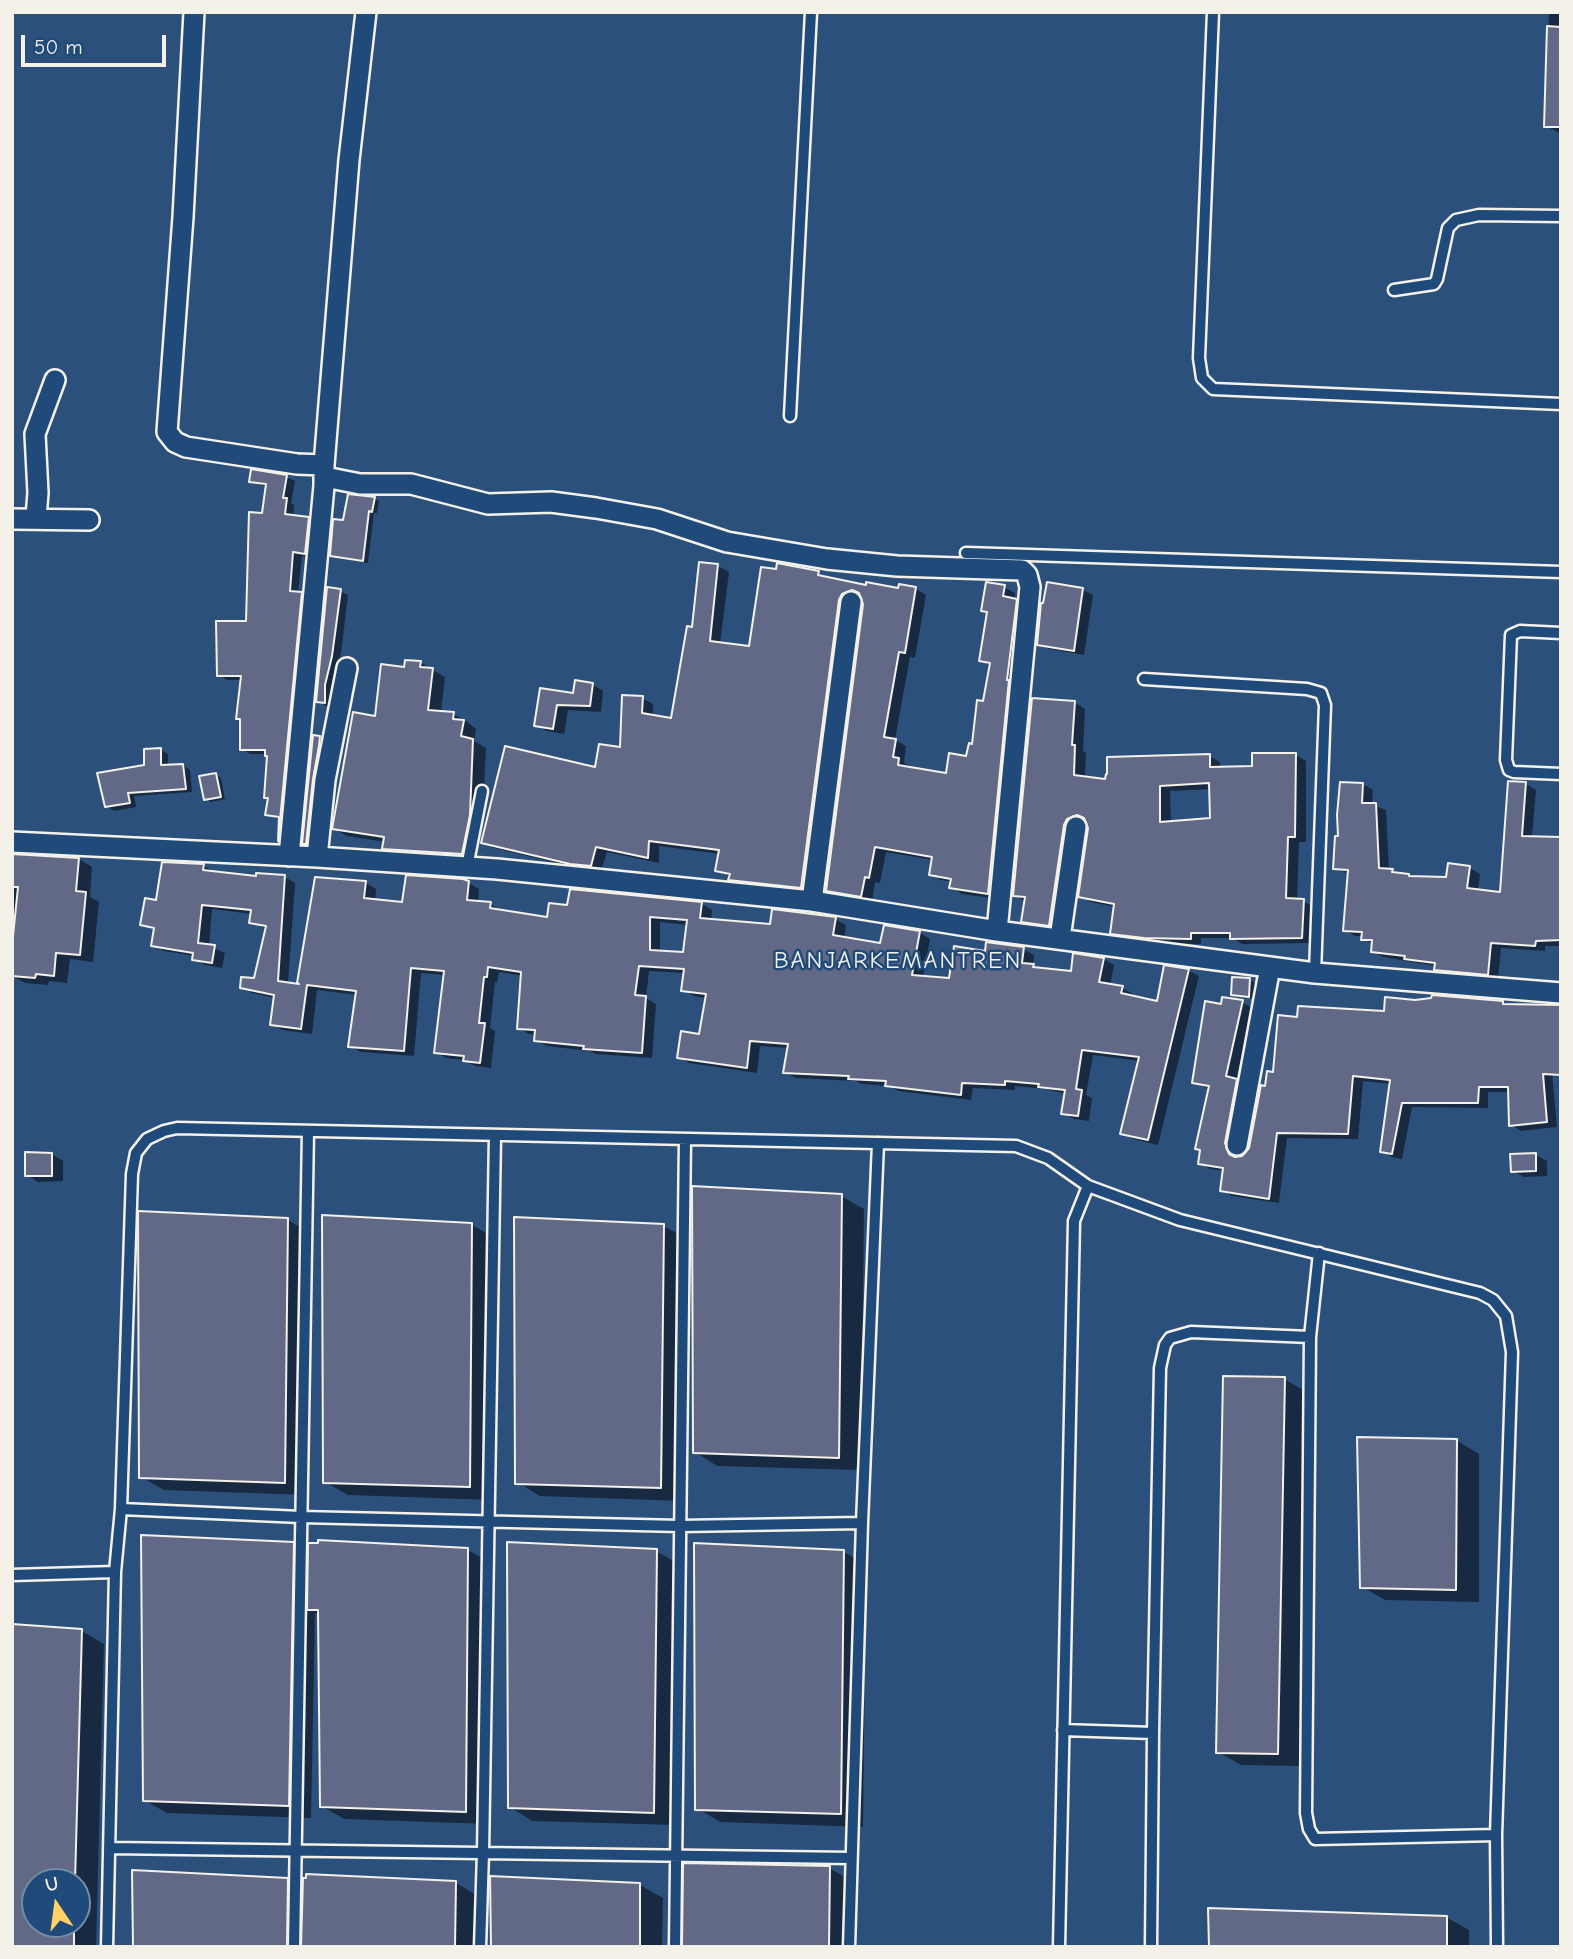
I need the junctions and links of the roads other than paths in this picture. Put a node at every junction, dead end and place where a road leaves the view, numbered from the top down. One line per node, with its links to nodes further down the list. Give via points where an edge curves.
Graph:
1 (194, 12): 10 (street, via 167,432 186,447)
2 (366, 12): 10 (street)
3 (811, 12): 9 (lane)
4 (1213, 12): 8 (lane, via 1199,358 1202,378 1213,389)
5 (1561, 216): 6 (lane, via 1479,215 1456,220 1448,228 1434,284)
6 (1394, 290)
7 (55, 380): 11 (street, via 35,434)
8 (1561, 404)
9 (790, 416)
10 (324, 471): 24 (street); 28 (street, via 360,484 411,484 488,504 551,502 596,508 657,519 727,542 827,559 1022,570 1030,587)
11 (36, 517): 12 (street); 13 (street)
12 (12, 519)
13 (89, 520)
14 (966, 554): 15 (lane)
15 (1561, 572)
16 (851, 602): 27 (street)
17 (1561, 633): 20 (lane, via 1520,631 1511,635 1506,760 1514,772)
18 (346, 668): 25 (street, via 325,780)
19 (1144, 679): 31 (lane, via 1321,693 1325,705)
20 (1561, 774)
21 (482, 791): 26 (lane)
22 (1076, 828): 29 (street)
23 (12, 842): 24 (street)
24 (289, 856): 25 (street)
25 (317, 857): 26 (street)
26 (467, 867): 27 (street)
27 (812, 901): 28 (street)
28 (997, 931): 29 (street)
29 (1060, 938): 30 (street)
30 (1270, 967): 31 (street); 37 (street)
31 (1315, 973): 32 (street)
32 (1561, 993)
33 (309, 1131): 34 (lane); 41 (lane, via 177,1128 148,1139 136,1153); 42 (lane)
34 (495, 1135): 35 (lane); 43 (lane)
35 (685, 1139): 36 (lane); 45 (lane)
36 (878, 1143): 38 (lane, via 1016,1146 1048,1158); 44 (lane)
37 (1237, 1145)
38 (1088, 1186): 39 (lane, via 1180,1220); 48 (lane, via 1074,1221)
39 (1319, 1253): 40 (lane); 50 (lane, via 1480,1293 1506,1316 1511,1352)
40 (1310, 1337): 49 (lane, via 1191,1332 1170,1338 1165,1345 1160,1368); 50 (lane, via 1309,1829 1315,1839)
41 (121, 1509): 42 (lane); 46 (lane)
42 (301, 1517): 43 (lane); 52 (lane)
43 (489, 1522): 45 (lane); 53 (lane)
44 (862, 1523): 45 (lane); 55 (lane)
45 (680, 1526): 54 (lane)
46 (116, 1572): 47 (lane); 51 (lane)
47 (12, 1574)
48 (1063, 1730): 49 (lane); 61 (lane)
49 (1153, 1733): 62 (lane)
50 (1496, 1835): 63 (lane)
51 (108, 1848): 52 (lane); 56 (lane)
52 (295, 1850): 53 (lane); 57 (lane)
53 (483, 1853): 54 (lane); 58 (lane)
54 (676, 1855): 55 (lane); 59 (lane)
55 (851, 1858): 60 (lane)
56 (107, 1947)
57 (294, 1947)
58 (480, 1947)
59 (675, 1947)
60 (849, 1947)
61 (1059, 1947)
62 (1151, 1947)
63 (1497, 1947)

